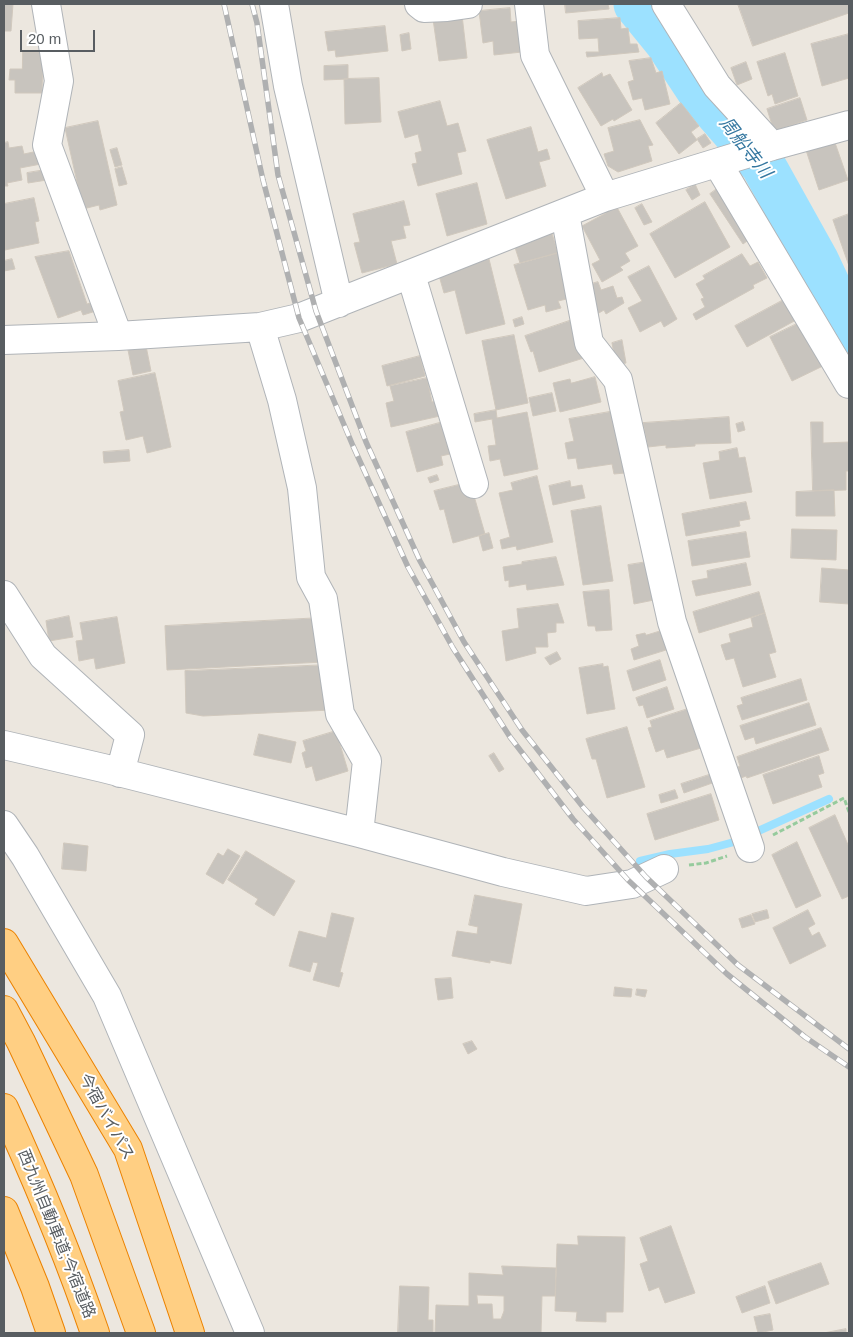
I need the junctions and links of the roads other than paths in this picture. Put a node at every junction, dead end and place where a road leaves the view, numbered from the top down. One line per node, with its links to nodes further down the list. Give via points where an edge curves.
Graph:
1 (46, 4): 15 (street, via 59,81 46,145)
2 (274, 4): 13 (street, via 288,86)
3 (419, 4): 4 (street, via 424,8)
4 (468, 4)
5 (529, 4): 10 (street, via 535,55)
6 (666, 4): 8 (street, via 718,86)
7 (849, 125): 8 (street)
8 (772, 146): 9 (street)
9 (725, 161): 10 (street); 17 (street)
10 (604, 197): 11 (street)
11 (565, 214): 12 (street); 24 (street, via 589,343 618,380 672,622)
12 (411, 275): 13 (street); 18 (street)
13 (339, 303): 14 (street, via 299,318)
14 (260, 327): 15 (street); 23 (street, via 282,400 302,488 310,577 323,599 340,714 366,761)
15 (118, 336): 16 (street)
16 (4, 340)
17 (849, 384)
18 (474, 484)
19 (4, 595): 21 (street, via 43,656 130,735)
20 (4, 745): 21 (street)
21 (120, 773): 23 (street)
22 (4, 825): 34 (street, via 107,996)
23 (359, 833): 25 (street, via 586,891 632,884)
24 (747, 840)
25 (664, 868)
26 (4, 943): 33 (highway, 今宿バイパス, via 128,1149)
27 (4, 1010): 32 (highway, via 84,1175)
28 (4, 1108): 31 (highway, 西九州自動車道;今宿道路, via 33,1171)
29 (4, 1211): 30 (highway)
30 (51, 1333)
31 (95, 1333)
32 (141, 1333)
33 (190, 1333)
34 (250, 1333)

